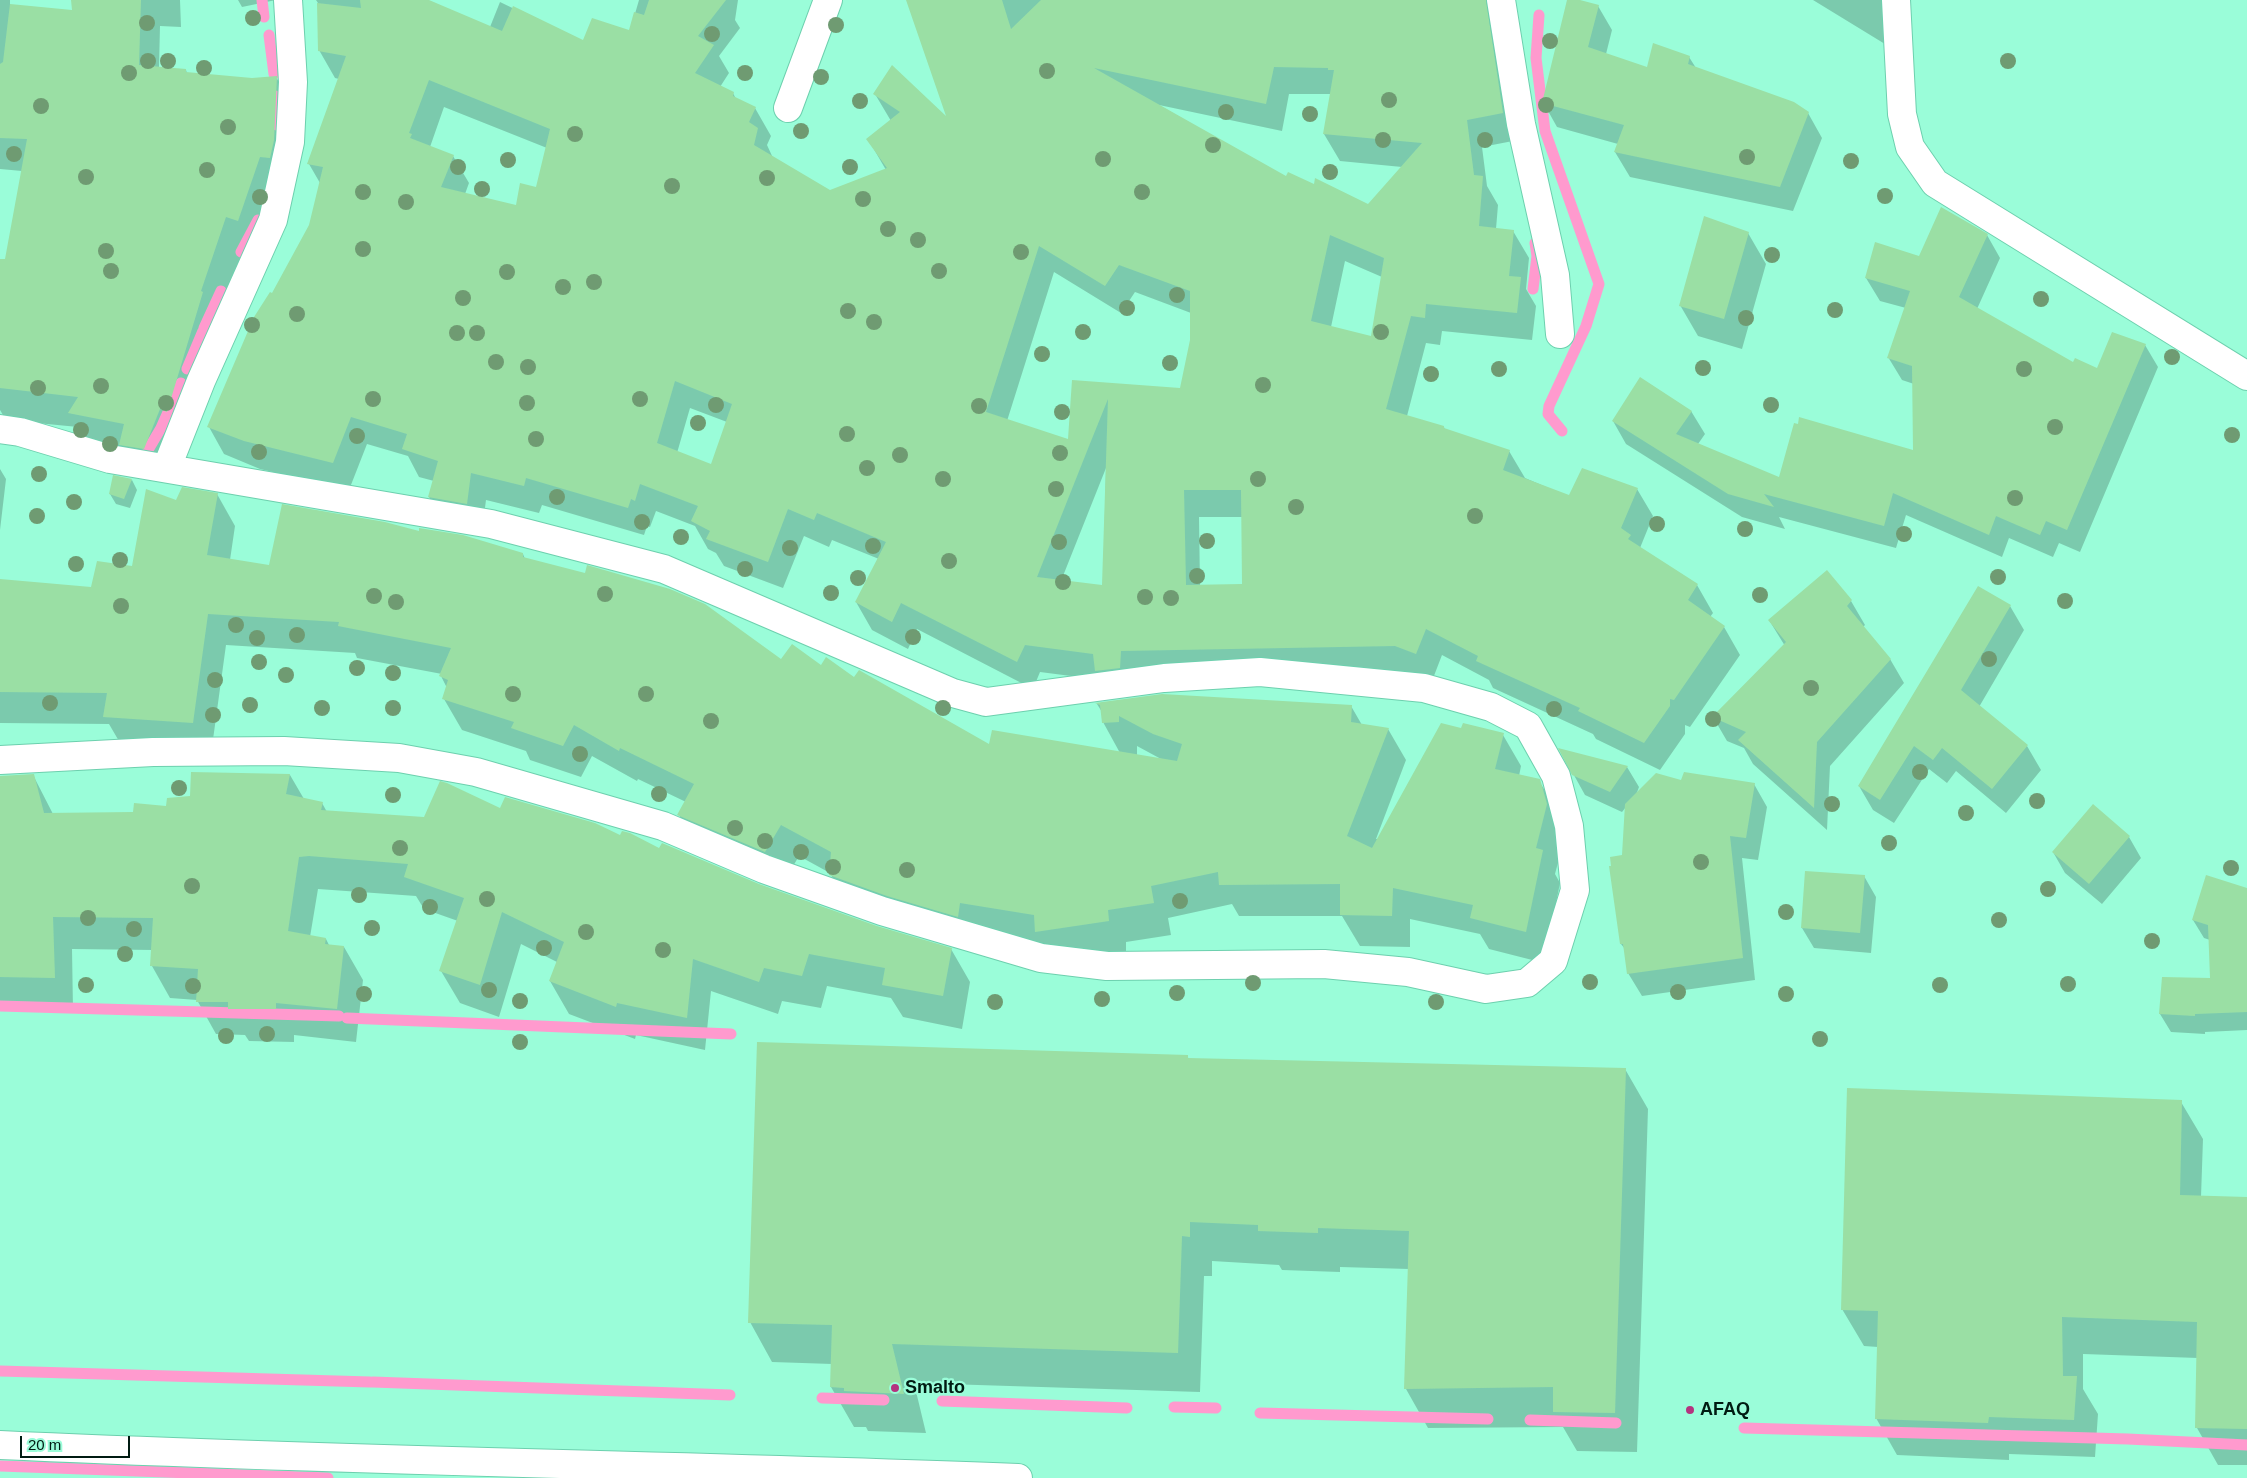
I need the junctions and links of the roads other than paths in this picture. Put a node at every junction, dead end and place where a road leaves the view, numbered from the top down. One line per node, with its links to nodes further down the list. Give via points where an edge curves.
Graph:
1 (288, 0): 9 (street, via 293,82 290,142 273,220 201,381)
2 (828, 0): 5 (street)
3 (1501, 0): 6 (street, via 1521,124 1555,274)
4 (1896, 0): 7 (street, via 1902,114 1910,147 1935,183)
5 (788, 108)
6 (1560, 334)
7 (2247, 376)
8 (0, 430): 9 (street, via 20,432 110,459)
9 (167, 467): 10 (street, via 491,524 664,569 953,693 986,702 1164,678 1260,672 1424,688 1491,707 1528,726 1558,784 1568,826 1575,890 1553,961 1526,983 1486,989 1408,972 1324,964 1107,966 1050,959 882,912 663,826 476,772 399,758 284,751 153,752)
10 (0, 760)
11 (0, 1445): 12 (street, via 228,1456 766,1468)
12 (1018, 1478)

